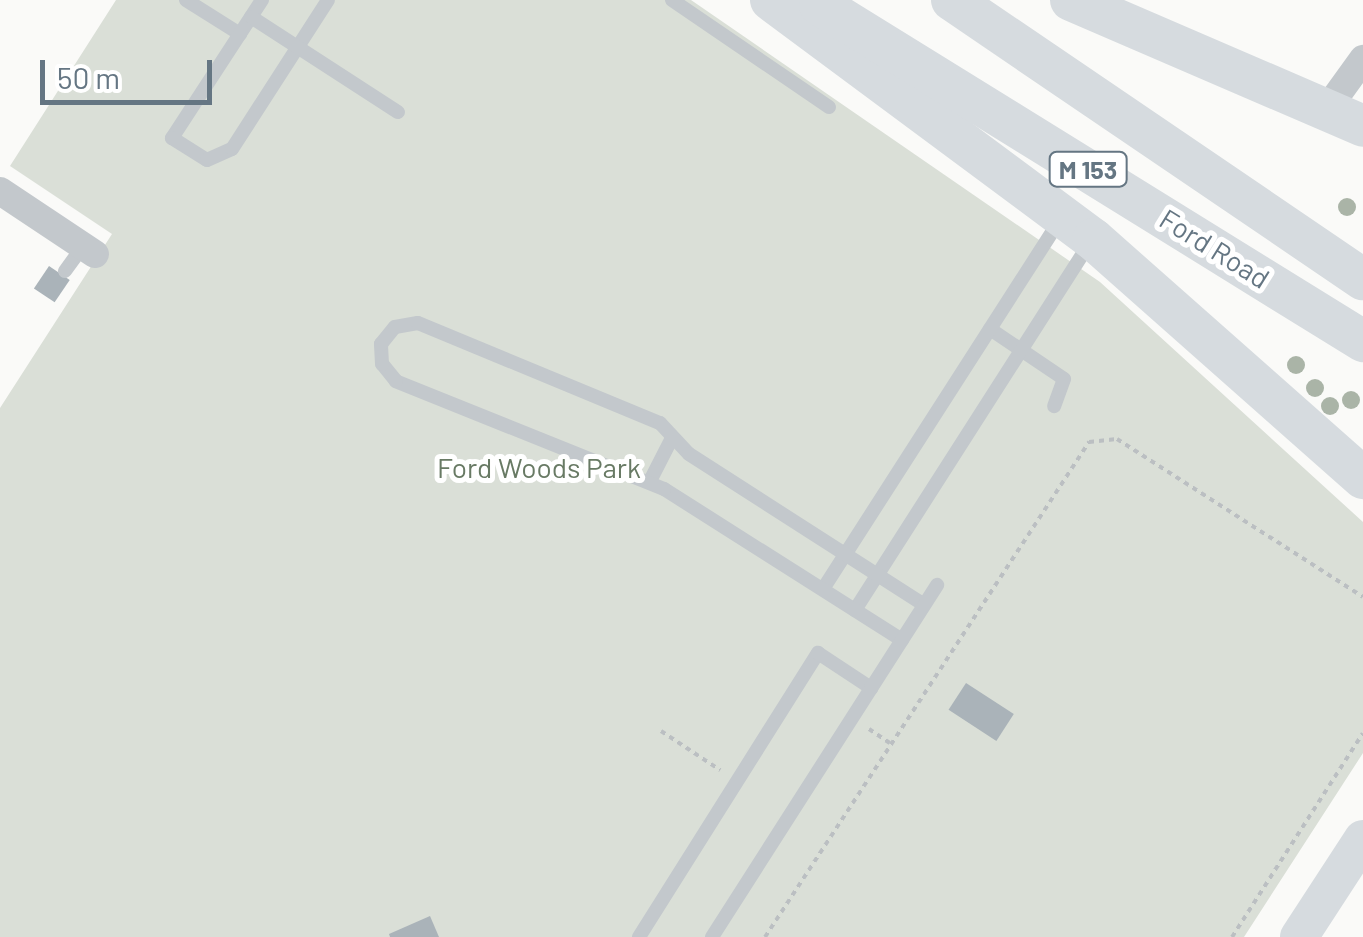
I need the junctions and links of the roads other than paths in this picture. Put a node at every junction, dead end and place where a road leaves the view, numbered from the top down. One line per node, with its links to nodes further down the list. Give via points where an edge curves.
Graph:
1 (186, 0): 10 (lane)
2 (262, 0): 9 (lane)
3 (328, 0): 11 (lane)
4 (672, 0): 13 (lane, via 804,100)
5 (771, 0): 17 (main road)
6 (811, 0): 22 (main road, Ford Road / M 153)
7 (952, 0): 20 (main road, Ford Road / M 153)
8 (1071, 0): 15 (main road)
9 (251, 18): 10 (lane); 11 (lane)
10 (240, 34): 11 (lane, via 172,138 207,160 232,149)
11 (298, 48): 14 (lane)
12 (1363, 59): 15 (street)
13 (829, 107)
14 (398, 112)
15 (1345, 117)
16 (0, 190): 18 (street)
17 (1078, 227): 21 (lane); 23 (lane); 26 (main road)
18 (89, 250): 19 (lane)
19 (65, 272)
20 (1363, 279)
21 (990, 329): 23 (lane); 28 (lane)
22 (1363, 341)
23 (1022, 349): 24 (lane, via 1064,378); 29 (lane)
24 (1054, 406)
25 (671, 440): 27 (lane); 27 (lane, via 660,423 418,323 395,327 381,344 382,364 396,381); 28 (lane)
26 (1363, 478)
27 (650, 482): 31 (lane)
28 (845, 554): 29 (lane); 31 (lane)
29 (878, 575): 32 (lane); 33 (lane)
30 (937, 586): 32 (lane)
31 (822, 590): 33 (lane)
32 (924, 605): 34 (lane)
33 (855, 610): 34 (lane)
34 (902, 640): 35 (lane)
35 (872, 688): 37 (lane, via 818,653); 38 (lane)
36 (1363, 840): 39 (main road)
37 (639, 937)
38 (712, 937)
39 (1298, 937)

